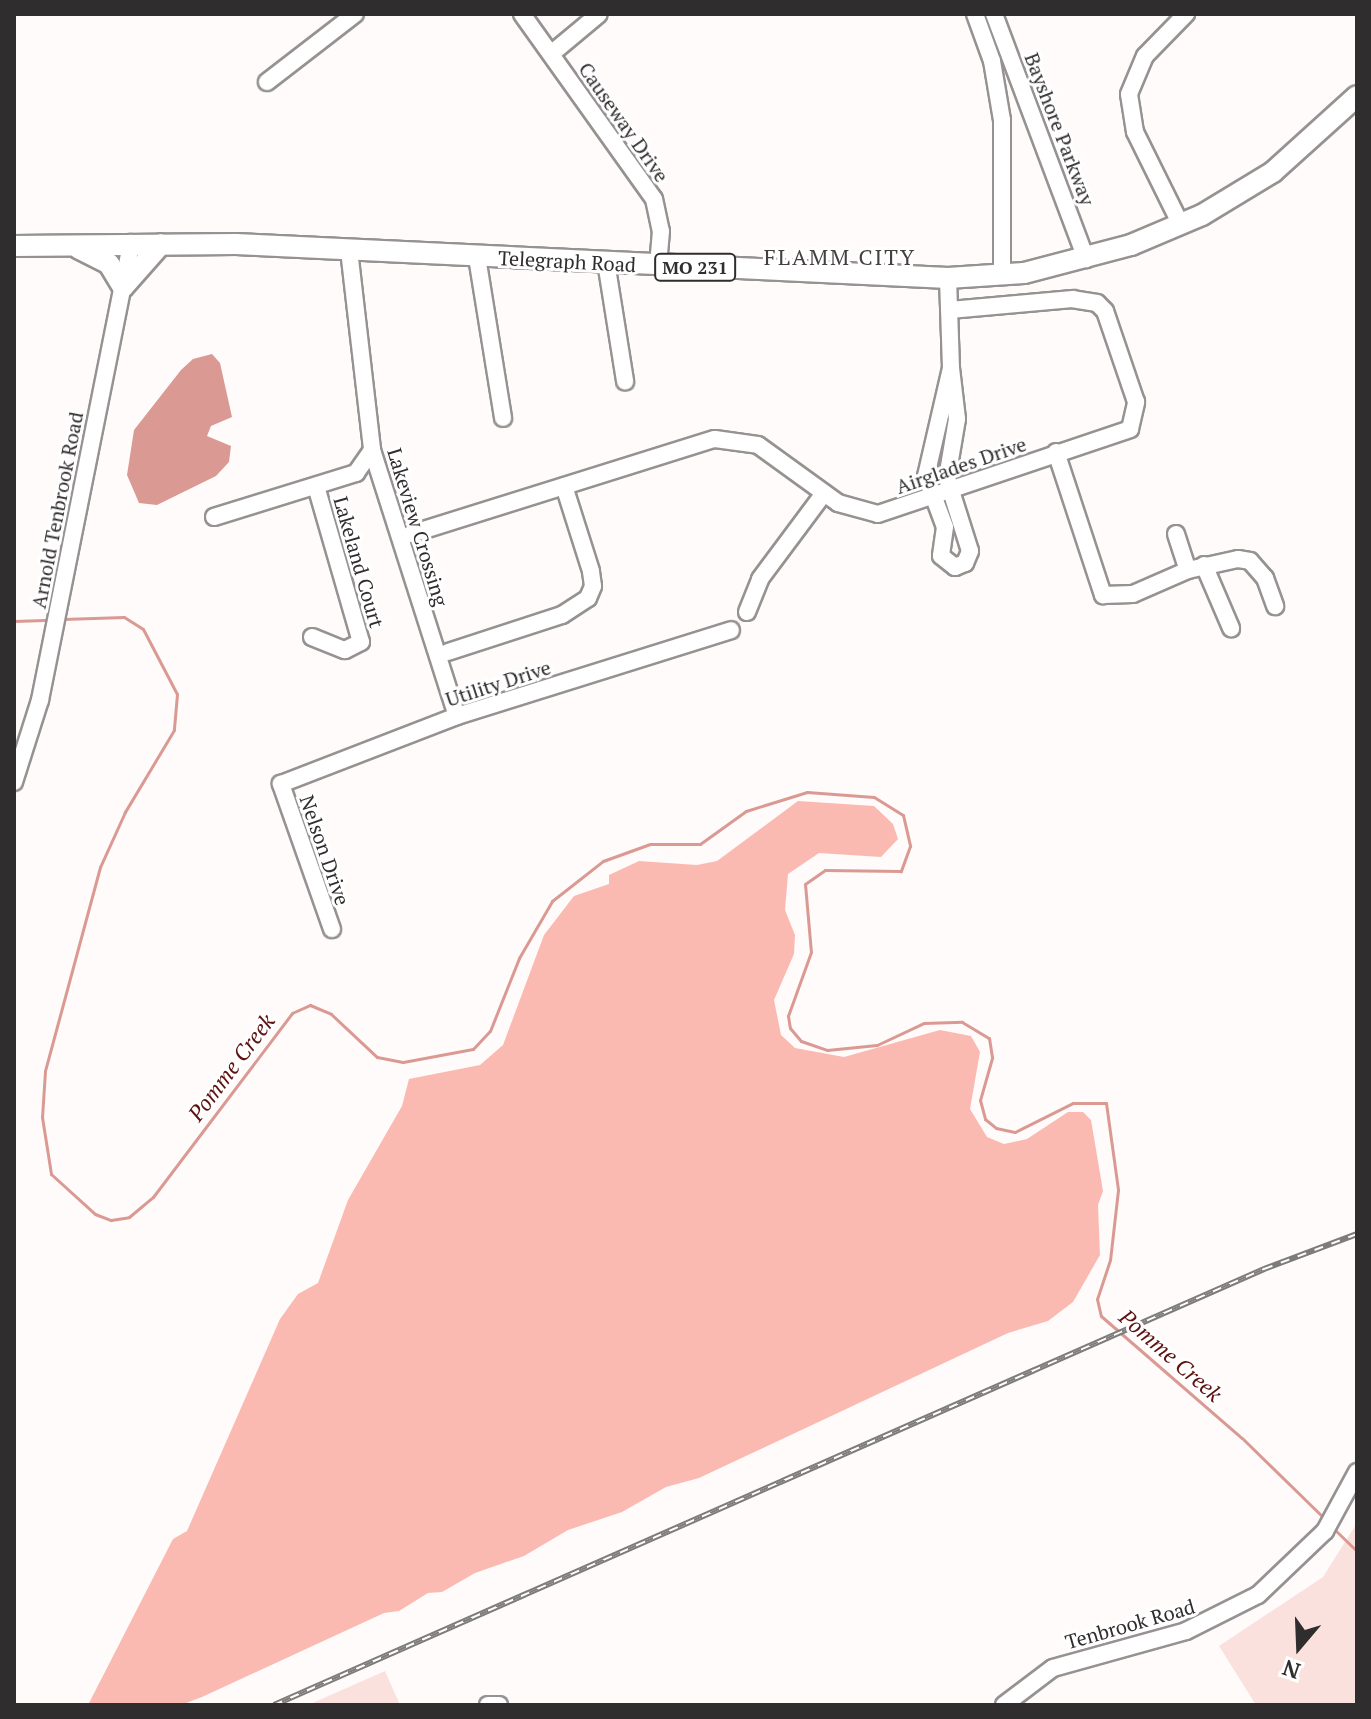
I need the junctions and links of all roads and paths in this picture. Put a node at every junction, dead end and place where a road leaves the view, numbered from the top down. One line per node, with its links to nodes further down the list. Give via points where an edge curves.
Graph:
1 (355, 14): 8 (street)
2 (522, 14): 7 (street, Causeway Drive)
3 (599, 14): 7 (street)
4 (975, 14): 20 (street, Bayshore Parkway, via 992,61 1002,120)
5 (994, 14): 17 (street, Bayshore Parkway)
6 (1186, 14): 10 (street, via 1145,56 1129,94 1135,132)
7 (551, 54): 19 (street, Causeway Drive, via 654,199 661,231)
8 (267, 82)
9 (1357, 96): 10 (main road, Telegraph Road / MO 231, via 1273,172)
10 (1181, 225): 17 (main road, Telegraph Road / MO 231)
11 (62, 243): 12 (main road, Telegraph Road / MO 231); 14 (main road, Telegraph Road / MO 231); 22 (main road, via 97,254 118,273)
12 (131, 243): 13 (main road, Telegraph Road / MO 231); 22 (street, Arnold Tenbrook Road)
13 (161, 244): 15 (main road, Telegraph Road / MO 231); 22 (main road)
14 (14, 246)
15 (349, 250): 16 (main road, Telegraph Road / MO 231); 27 (street, Lakeview Crossing)
16 (477, 257): 18 (main road, Telegraph Road / MO 231); 26 (street)
17 (1086, 259): 20 (main road, Telegraph Road / MO 231)
18 (606, 262): 19 (main road, Telegraph Road / MO 231); 25 (street)
19 (658, 266): 21 (main road, Telegraph Road / MO 231)
20 (1002, 276): 21 (main road, Telegraph Road / MO 231)
21 (948, 278): 23 (street)
22 (123, 287): 45 (street, Arnold Tenbrook Road, via 40,700)
23 (949, 310): 24 (street); 28 (street, Airglades Drive, via 1073,299 1097,303 1105,311 1136,402 1130,429)
24 (951, 368): 31 (street, via 957,419 946,467); 33 (street, via 926,476)
25 (625, 381)
26 (503, 418)
27 (372, 450): 29 (street, via 356,473); 44 (street, Lakeview Crossing)
28 (1056, 452): 31 (street, Airglades Drive); 37 (street, via 1103,595 1133,594)
29 (316, 486): 34 (street); 42 (street, Lakeland Court, via 361,642 345,650)
30 (564, 486): 32 (street, Airglades Drive, via 715,439 758,445); 35 (street, Airglades Drive); 43 (street, via 591,571 588,598 570,612)
31 (953, 492): 33 (street, Airglades Drive); 33 (street, via 970,551 960,566 949,566 941,556 945,527)
32 (824, 493): 33 (street, Airglades Drive, via 851,510 878,514); 39 (street, via 760,579)
33 (935, 498)
34 (214, 517)
35 (411, 534)
36 (1176, 534): 37 (street)
37 (1202, 565): 38 (street, via 1250,561 1265,578); 40 (street)
38 (1275, 606)
39 (747, 612)
40 (1231, 628)
41 (731, 630): 44 (street, Utility Drive)
42 (312, 637)
43 (448, 652)
44 (457, 716): 46 (street, Utility Drive)
45 (14, 782)
46 (281, 784): 47 (street, Nelson Drive)
47 (332, 929)
48 (1357, 1472): 51 (street, Tenbrook Road, via 1317,1541 1251,1600 1186,1631 1053,1668)
49 (488, 1705): 50 (street)
50 (499, 1705)
51 (1004, 1705)

